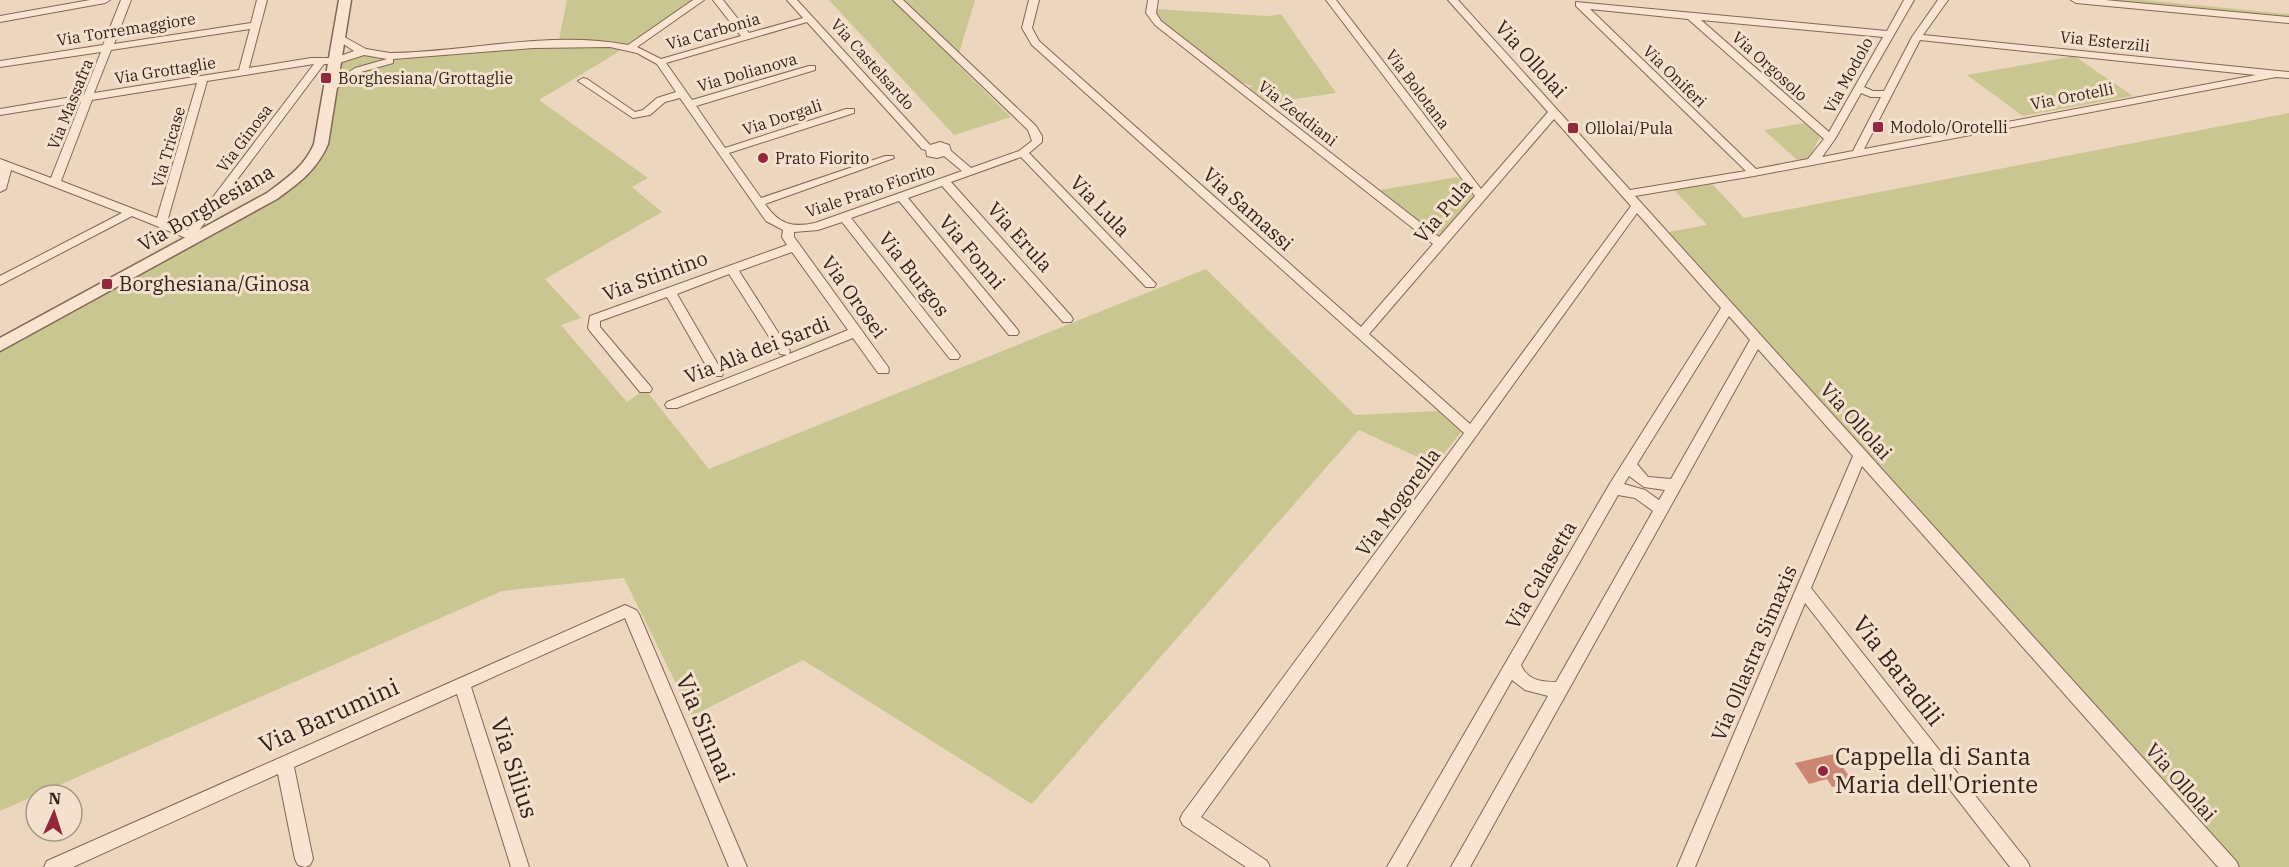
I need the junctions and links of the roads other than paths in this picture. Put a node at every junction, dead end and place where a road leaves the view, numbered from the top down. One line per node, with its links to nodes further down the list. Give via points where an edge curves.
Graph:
1 (29, 0): 20 (street)
2 (105, 0): 20 (street)
3 (126, 0): 31 (street, Via Massafra)
4 (262, 0): 25 (street)
5 (345, 0): 27 (street, Via Borghesiana)
6 (699, 0): 30 (street)
7 (718, 0): 28 (street)
8 (792, 0): 23 (street, Via Castelsardo)
9 (898, 0): 57 (street, via 1032,128 1037,142)
10 (1034, 0): 87 (street, Via Samassi, via 1027,28 1034,42)
11 (1153, 0): 77 (street, Via Zeddiani, via 1152,15 1158,23)
12 (1331, 0): 68 (street, Via Bolotana)
13 (1453, 0): 54 (street, Via Ollolai)
14 (1909, 0): 26 (street, Via Modolo)
15 (1943, 0): 29 (street)
16 (2076, 0): 24 (street)
17 (2167, 0): 19 (street)
18 (1578, 3): 21 (street); 63 (street, Via Oniferi)
19 (2289, 11)
20 (24, 14): 22 (street)
21 (1691, 16): 26 (street); 55 (street, Via Orgosolo)
22 (0, 19)
23 (809, 19): 28 (street, Via Carbonia); 62 (street, Via Castelsardo, via 931,148 930,152 946,152)
24 (2289, 20)
25 (256, 25): 31 (street, Via Torremaggiore); 39 (street)
26 (1887, 34): 44 (street, Via Modolo)
27 (339, 37): 32 (street, Viale Prato Fiorito); 36 (street, Via Borghesiana)
28 (747, 37): 34 (street, Via Carbonia)
29 (1917, 37): 40 (street, Via Esterzili); 47 (street)
30 (631, 46): 33 (street, Viale Prato Fiorito, via 585,43); 34 (street, Viale Prato Fiorito)
31 (110, 47): 35 (street, Via Torremaggiore); 48 (street, Via Massafra)
32 (363, 52): 33 (street, Viale Prato Fiorito); 36 (street, Viale Prato Fiorito)
33 (413, 57): 38 (street, Viale Prato Fiorito)
34 (660, 62): 46 (street, Viale Prato Fiorito)
35 (0, 63)
36 (331, 64): 38 (street, Viale Prato Fiorito); 39 (street, Via Grottaglie); 45 (street, Via Borghesiana); 76 (street, Via Ginosa)
37 (812, 68): 50 (street, Via Dolianova)
38 (358, 70): 45 (street, Viale Prato Fiorito)
39 (243, 73): 42 (street, Via Grottaglie)
40 (2275, 74): 41 (street, Via Esterzili); 58 (street, Via Orotelli)
41 (2289, 75)
42 (203, 79): 48 (street, Via Grottaglie); 74 (street, Via Tricase)
43 (583, 81): 46 (street, via 633,116 646,113 661,100)
44 (1858, 88): 47 (street, via 1871,94); 49 (street, Via Modolo)
45 (331, 89): 76 (street, Via Borghesiana, via 321,144 305,171 259,205)
46 (682, 94): 50 (street, Viale Prato Fiorito)
47 (1887, 94): 51 (street)
48 (89, 98): 53 (street, Via Grottaglie); 65 (street, Via Massafra)
49 (1852, 99): 51 (street, via 1867,100); 55 (street, Via Modolo)
50 (690, 104): 56 (street, Viale Prato Fiorito)
51 (1880, 108): 58 (street)
52 (850, 111): 56 (street, Via Dorgali)
53 (0, 112)
54 (1553, 113): 67 (street, Via Ollolai); 68 (street, Via Pula)
55 (1830, 139): 60 (street, Via Modolo)
56 (723, 152): 70 (street, Viale Prato Fiorito)
57 (1023, 153): 62 (street, Viale Prato Fiorito); 81 (street, Via Lula)
58 (1857, 153): 60 (street, Via Orotelli)
59 (889, 158): 70 (street)
60 (1812, 162): 63 (street, Via Orotelli)
61 (3, 164): 65 (street); 66 (street)
62 (969, 172): 64 (street, Viale Prato Fiorito)
63 (1754, 173): 67 (street, Via Orotelli)
64 (944, 181): 69 (street, Viale Prato Fiorito); 84 (street, Via Erula)
65 (54, 184): 72 (street)
66 (0, 189)
67 (1627, 194): 71 (street, Via Ollolai)
68 (1480, 195): 77 (street, Via Pula)
69 (901, 197): 73 (street, Viale Prato Fiorito); 86 (street, Via Fonni)
70 (760, 202): 75 (street, Viale Prato Fiorito, via 772,220)
71 (1637, 206): 83 (street, Via Ollolai); 96 (street, Via Mogorella)
72 (130, 213): 74 (street); 80 (street)
73 (844, 217): 75 (street, Viale Prato Fiorito, via 813,227); 91 (street, Via Burgos)
74 (161, 224): 76 (street)
75 (789, 228): 78 (street, via 788,237)
76 (194, 236): 89 (street, Via Borghesiana)
77 (1439, 243): 87 (street, Via Pula)
78 (794, 247): 79 (street, Via Stintino); 85 (street, Via Orosei)
79 (732, 269): 82 (street, Via Stintino); 90 (street)
80 (0, 281)
81 (1150, 284)
82 (669, 291): 93 (street); 94 (street, Via Stintino, via 601,315 592,323)
83 (1728, 307): 88 (street, Via Ollolai); 98 (street, Via Calasetta)
84 (1067, 319)
85 (856, 332): 92 (street, Via Orosei); 95 (street, Via Alà dei Sardi)
86 (1013, 332)
87 (1362, 334): 96 (street, Via Samassi)
88 (1757, 340): 97 (street, Via Ollolai); 99 (street)
89 (0, 345)
90 (784, 351)
91 (954, 356)
92 (883, 370)
93 (717, 373)
94 (645, 389)
95 (672, 405)
96 (1472, 433): 112 (street, Via Mogorella, via 1189,819)
97 (1860, 455): 102 (street, Via Ollastra Simaxis); 117 (street, Via Ollolai)
98 (1630, 464): 99 (street, via 1635,476 1644,482); 100 (street, Via Calasetta)
99 (1676, 484): 101 (street)
100 (1614, 489): 101 (street, via 1642,494); 104 (street, Via Calasetta)
101 (1662, 510): 106 (street)
102 (1804, 590): 115 (street, Via Ollastra Simaxis); 116 (street, Via Baradili)
103 (625, 611): 105 (street, Via Barumini); 111 (street, Via Sinnai, via 631,614)
104 (1513, 665): 106 (street, via 1515,674 1526,683 1538,689); 113 (street, Via Calasetta)
105 (462, 684): 107 (street, Via Barumini); 110 (street, Via Silius)
106 (1558, 689): 114 (street)
107 (284, 762): 108 (street); 109 (street, Via Barumini)
108 (304, 860)
109 (53, 867)
110 (520, 867)
111 (738, 867)
112 (1261, 867)
113 (1396, 867)
114 (1460, 867)
115 (1686, 867)
116 (2021, 867)
117 (2230, 867)

